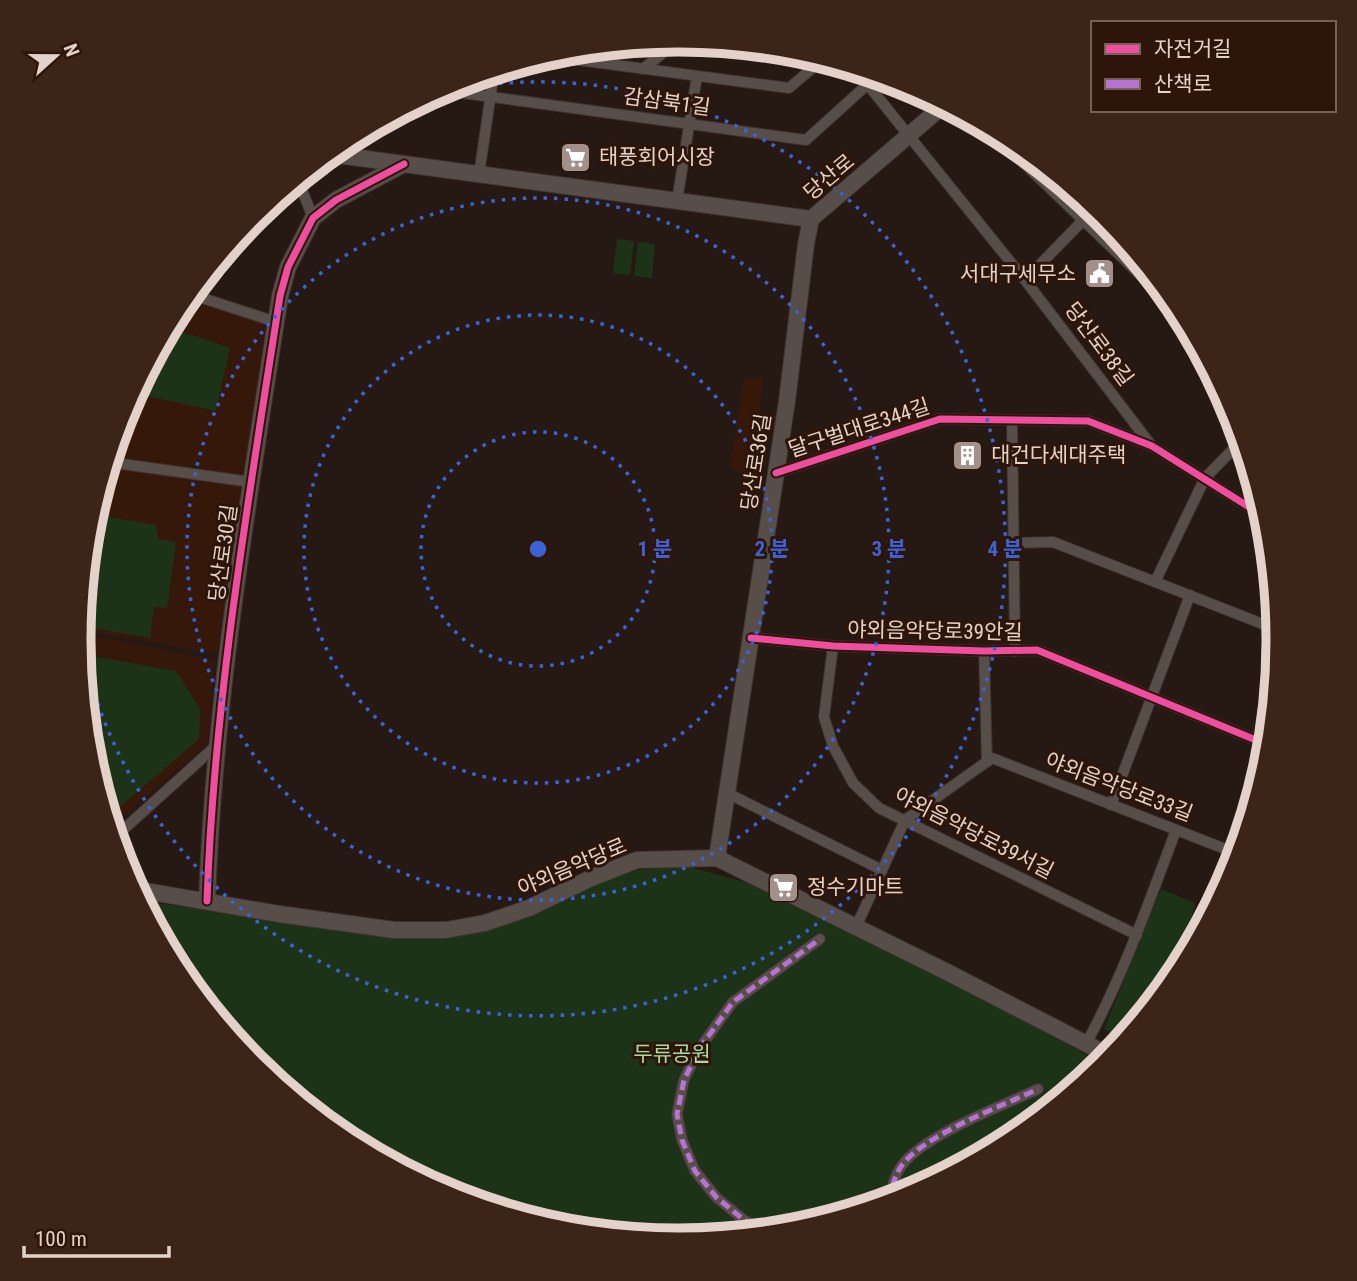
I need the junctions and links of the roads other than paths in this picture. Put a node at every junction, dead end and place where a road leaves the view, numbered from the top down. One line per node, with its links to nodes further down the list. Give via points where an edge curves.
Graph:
1 (663, 53): 4 (street)
2 (584, 61): 4 (street)
3 (812, 68): 5 (street, via 789,88)
4 (643, 69): 5 (street)
5 (697, 76): 11 (street)
6 (492, 83): 9 (street)
7 (868, 84): 11 (street, 감삼북1길, via 806,141); 12 (street, 당산로38길)
8 (463, 93): 9 (street, 감삼북1길)
9 (490, 97): 11 (street, 감삼북1길); 16 (street)
10 (936, 112): 12 (main road, 당산로)
11 (690, 125): 18 (street)
12 (909, 135): 21 (main road, 당산로); 24 (street, 당산로38길)
13 (346, 156): 14 (main road, 당산로)
14 (404, 164): 16 (main road, 당산로); 20 (main road, via 336,200)
15 (1032, 171): 22 (street)
16 (479, 175): 18 (main road, 당산로)
17 (302, 189): 20 (street)
18 (677, 201): 21 (main road, 당산로)
19 (1086, 217): 22 (street)
20 (313, 218): 26 (main road, 당산로30길, via 288,267)
21 (811, 219): 31 (main road, 당산로36길)
22 (1083, 220): 23 (street); 24 (street)
23 (1133, 268)
24 (1025, 280): 28 (street, 당산로38길)
25 (202, 298): 26 (street)
26 (276, 322): 33 (main road, 당산로30길)
27 (1012, 420): 28 (street, 달구벌대로344길, via 1088,421); 31 (street, 달구벌대로344길, via 940,419); 35 (street)
28 (1152, 446): 32 (street, 달구벌대로344길)
29 (1234, 448): 32 (street)
30 (118, 463): 33 (street)
31 (776, 473): 39 (main road, 당산로36길)
32 (1205, 478): 34 (street, 달구벌대로344길); 36 (street)
33 (251, 482): 45 (main road, 당산로30길)
34 (1251, 508)
35 (1014, 543): 36 (street, via 1053,542); 42 (street)
36 (1155, 582): 37 (street)
37 (1190, 595): 38 (street); 43 (street)
38 (1266, 624)
39 (751, 638): 40 (street, 야외음악당로39안길); 47 (main road, 당산로36길)
40 (833, 646): 41 (street, 야외음악당로39안길); 49 (street, 야외음악당로39서길, via 824,717 833,746 853,783 879,808)
41 (984, 651): 42 (street, 야외음악당로39안길); 46 (street)
42 (1015, 651): 43 (street, 야외음악당로39안길, via 1037,650)
43 (1152, 697): 44 (street, 야외음악당로39안길); 48 (street)
44 (1257, 741)
45 (218, 744): 51 (street); 56 (main road, 당산로30길)
46 (987, 762): 48 (street, 야외음악당로33길, via 992,758); 49 (street)
47 (727, 793): 53 (main road, 당산로36길); 54 (street)
48 (1111, 805): 50 (street, 야외음악당로33길)
49 (905, 820): 54 (street); 58 (street, 야외음악당로39서길)
50 (1176, 830): 52 (street, 야외음악당로33길); 58 (street)
51 (122, 831)
52 (1228, 850)
53 (717, 858): 56 (main road, 야외음악당로, via 637,860 529,908 446,930 394,930); 57 (main road, 야외음악당로)
54 (882, 870): 57 (street)
55 (146, 891): 56 (main road, 야외음악당로)
56 (207, 901)
57 (856, 927): 60 (main road, 야외음악당로)
58 (1137, 935): 60 (street)
59 (820, 939): 64 (street, via 733,1002 699,1049 684,1080 677,1114 695,1171 716,1197)
60 (1086, 1044): 61 (main road, 야외음악당로)
61 (1099, 1051)
62 (1038, 1089): 63 (street, via 922,1147 903,1164)
63 (892, 1188)
64 (751, 1223)

